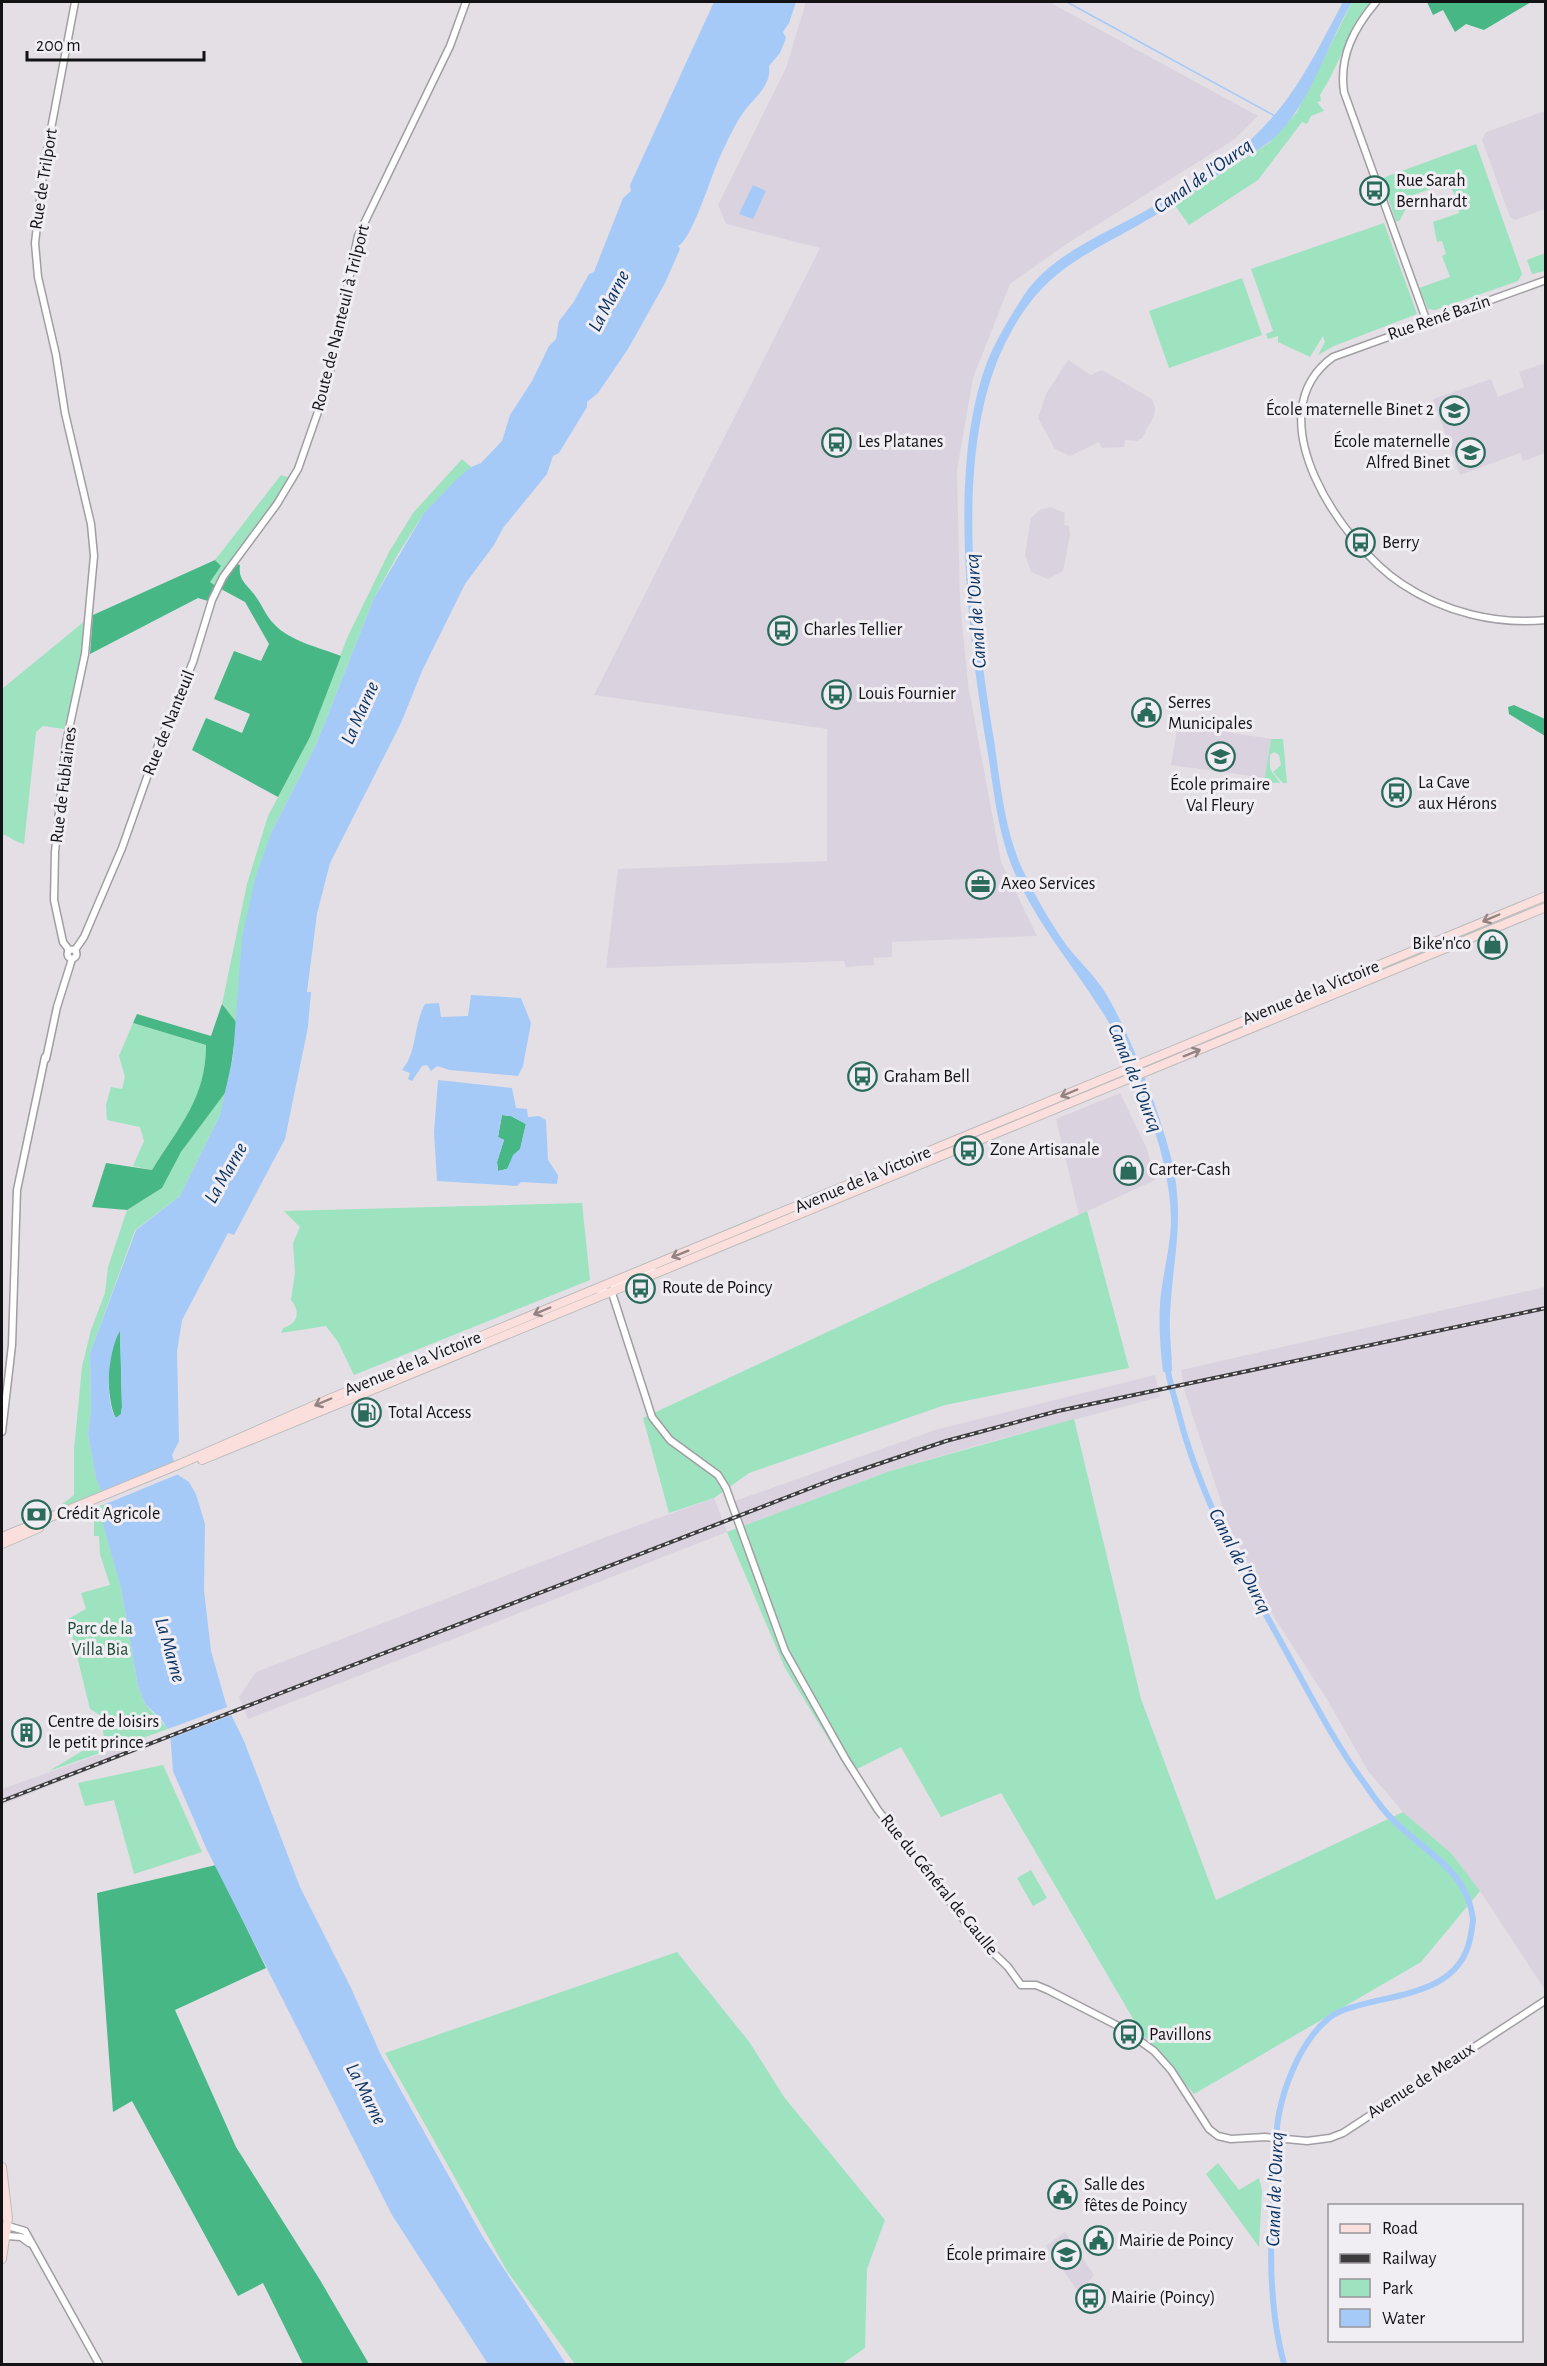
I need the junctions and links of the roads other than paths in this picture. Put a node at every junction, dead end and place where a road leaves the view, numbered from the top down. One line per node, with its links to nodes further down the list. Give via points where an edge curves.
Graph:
1 (75, 2): 7 (street, Rue de Trilport, via 42,176 35,243 38,277 91,524 94,556)
2 (466, 2): 6 (street, Route de Nanteuil à Trilport, via 450,46 358,236 327,386 298,469)
3 (1376, 2): 5 (street, via 1354,32 1346,52 1344,92)
4 (1545, 280): 5 (street, Rue René Bazin)
5 (1427, 322): 8 (street, Rue René Bazin, via 1333,357 1307,384 1300,420 1322,488 1353,541 1403,585 1433,601 1481,617)
6 (277, 504): 11 (street, Rue de Nanteuil, via 212,600 198,650 122,848 84,937)
7 (90, 618): 11 (street, Rue de Fublaines, via 66,743 56,852 54,900 63,942)
8 (1545, 620)
9 (1545, 896): 12 (main road, Avenue de la Victoire, one-way to 12)
10 (1545, 907): 14 (main road, Avenue de la Victoire, one-way to 10)
11 (72, 950): 15 (street, Rue de Fublaines, via 18,1178 11,1354)
12 (657, 1264): 13 (main road, Avenue de la Victoire); 14 (street, via 615,1285)
13 (596, 1289): 14 (street); 16 (main road, Avenue de la Victoire, one-way to 16, via 328,1399)
14 (612, 1293): 16 (main road, Avenue de la Victoire); 21 (street, Rue du Général de Gaulle, via 650,1412 670,1440 718,1475 726,1488 785,1651 878,1810 978,1938 1021,1985 1048,1990 1122,2028 1154,2051 1218,2136)
15 (2, 1432)
16 (181, 1466): 17 (main road)
17 (99, 1501): 18 (main road); 19 (main road)
18 (2, 1537)
19 (2, 1544)
20 (1545, 2000): 21 (street, Avenue de Meaux, via 1343,2133 1330,2138)
21 (1268, 2138)
22 (2, 2167): 24 (main road)
23 (2, 2200): 24 (main road)
24 (5, 2231): 25 (main road); 26 (street, via 25,2231)
25 (2, 2259)
26 (99, 2364)

